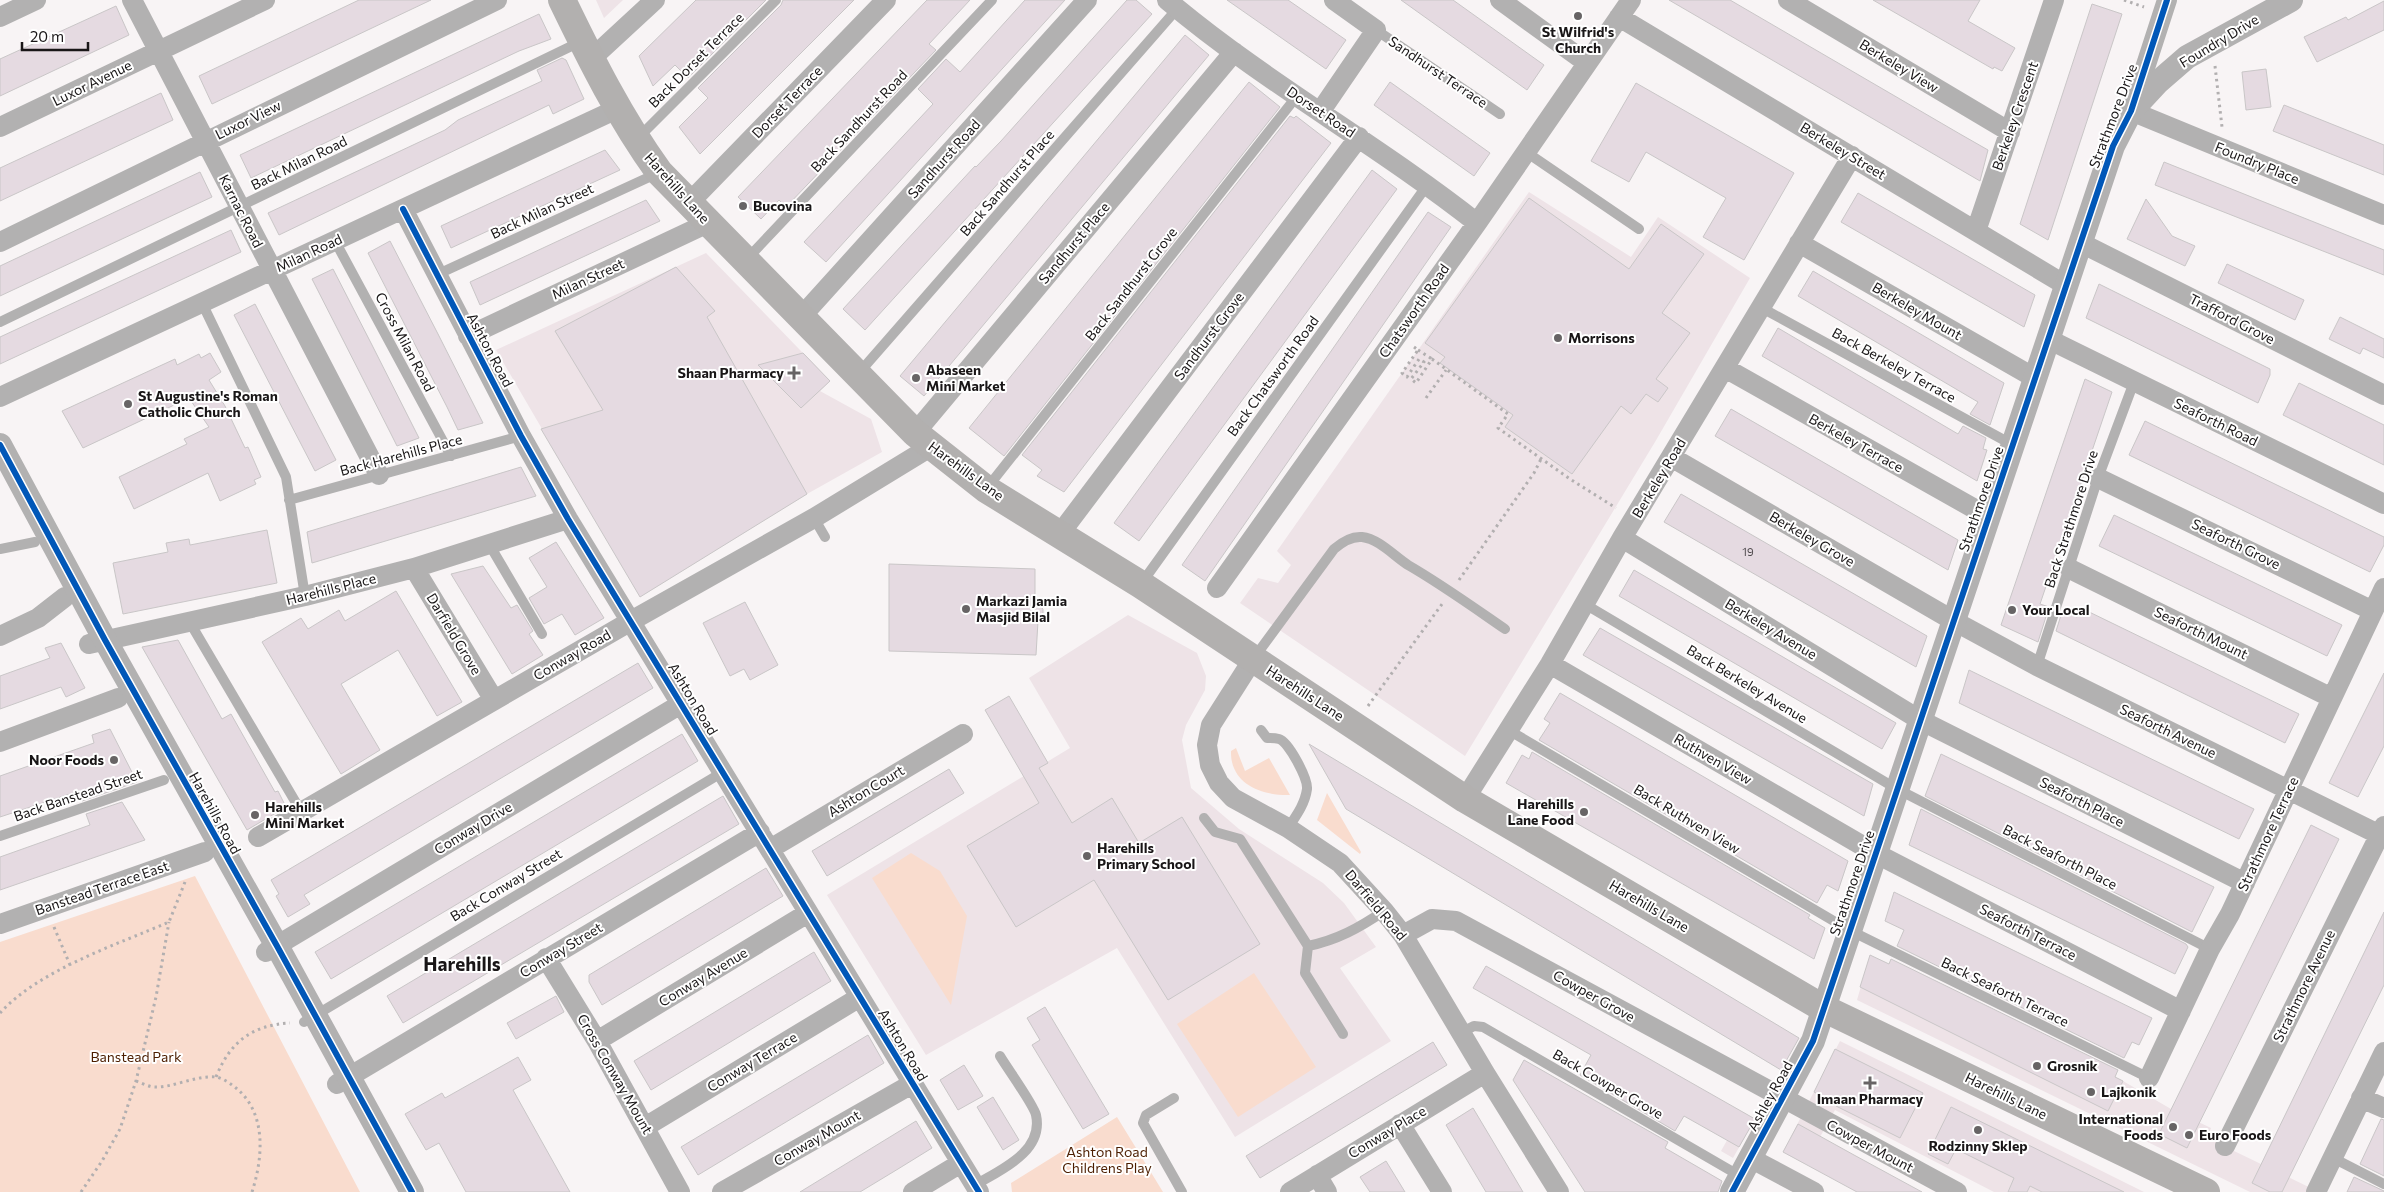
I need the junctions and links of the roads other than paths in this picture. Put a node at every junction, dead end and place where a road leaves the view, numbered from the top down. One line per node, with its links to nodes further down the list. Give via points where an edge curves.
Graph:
1 (36, 0): 19 (street)
2 (132, 0): 22 (street, Karnac Road)
3 (265, 0): 22 (street, Luxor Avenue)
4 (496, 0): 35 (street, Luxor View)
5 (562, 0): 23 (main road, Harehills Lane)
6 (655, 0): 23 (street)
7 (776, 0): 34 (lane, Back Dorset Terrace)
8 (886, 0): 40 (street, Dorset Terrace)
9 (992, 0): 52 (lane, Back Sandhurst Road)
10 (1087, 0): 58 (street, Sandhurst Road)
11 (1334, 0): 21 (street, Sandhurst Terrace)
12 (1500, 0): 25 (street)
13 (1631, 0): 20 (street, Chatsworth Road)
14 (1788, 0): 32 (street, Berkeley View)
15 (2054, 0): 32 (street, Berkeley Crescent)
16 (2167, 0): 28 (street, Strathmore Drive)
17 (2291, 0): 28 (street, Foundry Drive, via 2187,58)
18 (1172, 4): 24 (street, Dorset Road); 63 (lane, Back Sandhurst Place)
19 (0, 17)
20 (1619, 17): 25 (street, Chatsworth Road); 37 (street, Berkeley Street)
21 (1376, 30): 29 (street, Sandhurst Terrace); 30 (lane, Sandhurst Terrace)
22 (158, 51): 31 (street, Luxor Avenue); 35 (street, Karnac Road)
23 (586, 51): 27 (main road, Harehills Lane); 41 (lane, Back Milan Road)
24 (1234, 52): 26 (street, Dorset Road); 69 (street, Sandhurst Place)
25 (1587, 63): 36 (street, Chatsworth Road)
26 (1297, 96): 29 (street, Dorset Road); 77 (lane, Back Sandhurst Grove)
27 (617, 110): 34 (main road, Harehills Lane); 42 (street, Milan Road)
28 (2131, 111): 43 (street, Foundry Place); 51 (street, Strathmore Drive, via 2113,146)
29 (1320, 112): 33 (street, Dorset Road)
30 (1500, 114)
31 (0, 127)
32 (2010, 132): 47 (street, Berkeley Crescent)
33 (1359, 137): 39 (street, Dorset Road); 83 (street, Sandhurst Grove)
34 (636, 140): 38 (main road, Harehills Lane)
35 (205, 141): 41 (street, Karnac Road); 49 (street, Luxor View)
36 (1526, 152): 45 (street, Chatsworth Road); 46 (lane)
37 (1852, 156): 47 (street, Berkeley Street); 50 (street, Berkeley Road)
38 (659, 172): 40 (main road, Harehills Lane); 54 (lane, Back Milan Street)
39 (1428, 184): 45 (street, Dorset Road); 91 (lane, Back Chatsworth Road)
40 (688, 204): 44 (main road, Harehills Lane)
41 (239, 207): 53 (street, Karnac Road); 59 (lane, Back Milan Road)
42 (403, 209): 48 (street, Milan Road); 54 (street, Ashton Road)
43 (2384, 215)
44 (708, 223): 52 (main road, Harehills Lane); 60 (street, Milan Street)
45 (1477, 223): 92 (street, Chatsworth Road)
46 (1639, 229)
47 (1976, 231): 55 (street, Berkeley Street)
48 (336, 241): 53 (street, Milan Road); 72 (lane, Cross Milan Road)
49 (0, 242)
50 (1799, 242): 57 (street, Berkeley Road); 64 (street, Berkeley Mount)
51 (2081, 243): 55 (street, Strathmore Drive); 66 (street, Trafford Grove)
52 (746, 261): 58 (main road, Harehills Lane)
53 (272, 270): 56 (street, Milan Road); 75 (street, Karnac Road)
54 (436, 275): 60 (street, Ashton Road)
55 (2067, 286): 61 (street, Strathmore Drive)
56 (202, 303): 67 (street, Milan Road); 78 (lane, via 286,477)
57 (1762, 308): 62 (street, Berkeley Road); 71 (lane, Back Berkeley Terrace)
58 (801, 317): 63 (main road, Harehills Lane)
59 (0, 322)
60 (468, 336): 68 (street, Ashton Road)
61 (2048, 339): 64 (street, Strathmore Drive); 65 (street, Seaforth Road)
62 (1725, 368): 73 (street, Berkeley Road); 80 (street, Berkeley Terrace)
63 (858, 374): 69 (main road, Harehills Lane)
64 (2036, 378): 71 (street, Strathmore Drive)
65 (2134, 382): 76 (lane, Back Strathmore Drive); 79 (street, Seaforth Road)
66 (2384, 395)
67 (0, 396)
68 (521, 436): 72 (lane, Back Harehills Place); 82 (street, Ashton Road)
69 (923, 440): 77 (main road, Harehills Lane); 81 (street, Conway Road)
70 (0, 445): 74 (street, Harehills Road)
71 (2012, 446): 80 (street, Strathmore Drive)
72 (451, 456): 75 (lane, Back Harehills Place)
73 (1671, 458): 85 (street, Berkeley Road); 100 (street, Berkeley Grove)
74 (4, 474): 86 (street, Harehills Road); 104 (street, Harehills Road)
75 (379, 475): 78 (lane, Back Harehills Place)
76 (2098, 478): 90 (lane, Back Strathmore Drive); 97 (street, Seaforth Grove)
77 (986, 489): 83 (main road, Harehills Lane)
78 (289, 500): 94 (lane)
79 (2384, 504)
80 (1989, 517): 100 (street, Strathmore Drive)
81 (814, 518): 84 (lane); 99 (street, Conway Road)
82 (568, 519): 87 (street, Harehills Place); 99 (street, Ashton Road)
83 (1059, 535): 91 (main road, Harehills Lane)
84 (825, 537)
85 (1622, 538): 96 (street, Berkeley Road); 112 (street, Berkeley Avenue)
86 (35, 542): 88 (lane); 95 (street, Harehills Road)
87 (489, 544): 89 (street, Harehills Place); 102 (lane)
88 (0, 549)
89 (414, 568): 94 (street, Harehills Place); 110 (street, Darfield Grove)
90 (2070, 568): 107 (lane, Back Strathmore Drive); 109 (street, Seaforth Mount)
91 (1140, 584): 105 (main road, Harehills Lane)
92 (1217, 588)
93 (2384, 588): 97 (street, Strathmore Terrace)
94 (305, 596): 98 (street, Harehills Place)
95 (65, 597): 103 (street, via 38,618); 104 (street, Harehills Road)
96 (1583, 603): 106 (street, Berkeley Road); 119 (lane, Back Berkeley Avenue)
97 (2373, 610): 109 (street, Strathmore Terrace)
98 (189, 621): 104 (street, Harehills Place); 122 (lane)
99 (631, 621): 110 (street, Conway Road); 111 (street, Ashton Road)
100 (1954, 622): 107 (street, Seaforth Avenue); 112 (street, Strathmore Drive)
101 (1505, 629): 105 (lane, via 1372,540 1352,538 1334,549)
102 (542, 634)
103 (0, 636)
104 (97, 642): 108 (street, Harehills Road); 138 (street, Harehills Road)
105 (1253, 659): 121 (main road, Harehills Lane); 124 (street, Darfield Road, via 1211,725 1207,745 1210,765 1219,783 1233,798)
106 (1550, 664): 114 (street, Berkeley Road); 130 (street, Ruthven View)
107 (2037, 666): 120 (street, Seaforth Avenue)
108 (118, 698): 116 (street); 118 (street, Harehills Road)
109 (2332, 698): 120 (street, Strathmore Terrace)
110 (494, 700): 122 (street, Conway Road)
111 (681, 704): 117 (street, Ashton Road); 138 (street, Conway Drive)
112 (1920, 720): 119 (street, Strathmore Drive); 131 (street, Seaforth Place)
113 (1261, 730): 124 (lane, via 1267,738 1279,739 1287,745 1307,787 1303,803)
114 (1510, 731): 121 (street, Berkeley Road); 135 (lane, Back Ruthven View)
115 (963, 734): 128 (street, Ashton Court)
116 (0, 742)
117 (723, 772): 128 (street, Ashton Road); 144 (lane, Back Conway Street)
118 (164, 780): 126 (lane, Back Banstead Street); 129 (street, Harehills Road)
119 (1897, 789): 130 (street, Strathmore Drive); 139 (lane, Back Seaforth Place)
120 (2288, 790): 125 (street, Seaforth Avenue); 131 (street, Strathmore Terrace)
121 (1465, 799): 142 (main road, Harehills Lane)
122 (302, 813): 127 (street, Conway Road)
123 (1204, 818): 137 (lane, via 1215,832 1240,839)
124 (1288, 828): 132 (street, Darfield Road, via 1340,863)
125 (2383, 832): 160 (street, Strathmore Avenue)
126 (0, 836)
127 (258, 838)
128 (765, 841): 133 (street, Ashton Road); 140 (street, Conway Street)
129 (204, 852): 134 (street, Banstead Terrace East); 138 (street, Harehills Road)
130 (1875, 853): 135 (street, Strathmore Drive); 143 (street, Seaforth Terrace)
131 (2245, 883): 139 (street, Strathmore Terrace)
132 (1384, 911): 136 (street, Darfield Road); 137 (lane, via 1357,930)
133 (808, 913): 141 (street, Ashton Road); 147 (street, Conway Avenue)
134 (0, 924)
135 (1849, 930): 142 (street, Strathmore Drive); 151 (lane, Back Seaforth Terrace)
136 (1403, 935): 145 (street, Darfield Road); 156 (street, Cowper Grove, via 1432,919 1456,921)
137 (1308, 946): 146 (lane, via 1305,973)
138 (271, 949): 144 (street, Harehills Road)
139 (2210, 949): 143 (street, Strathmore Terrace)
140 (546, 958): 147 (street, Cross Conway Mount); 152 (street, Conway Street)
141 (860, 997): 153 (street, Ashton Road); 159 (street, Conway Terrace)
142 (1823, 1008): 156 (street, Ashley Road, via 1813,1041); 179 (main road, Harehills Lane)
143 (2181, 1011): 151 (street, Strathmore Terrace)
144 (309, 1019): 152 (street, Harehills Road)
145 (1460, 1033): 150 (street, Darfield Road); 163 (lane, Back Cowper Grove, via 1474,1026 1483,1027)
146 (1343, 1034)
147 (597, 1041): 159 (street, Cross Conway Mount)
148 (2384, 1052): 155 (street)
149 (1000, 1056): 166 (lane, via 1036,1114 1037,1136 1027,1150)
150 (1485, 1073): 158 (street, Conway Place); 176 (street, Darfield Road)
151 (2149, 1078)
152 (342, 1081): 168 (street, Harehills Road); 169 (street, Harehills Road)
153 (912, 1084): 162 (street, Ashton Road); 171 (street, Conway Mount)
154 (1174, 1098): 173 (lane, via 1146,1115 1143,1123)
155 (2361, 1098): 157 (street); 161 (street)
156 (1783, 1099): 163 (street, Ashley Road); 178 (street, Cowper Mount)
157 (2384, 1108)
158 (1400, 1124): 164 (street, Conway Place); 175 (street)
159 (645, 1127): 170 (street, Cross Conway Mount)
160 (2225, 1146)
161 (2333, 1158): 165 (lane); 167 (street)
162 (961, 1163): 166 (street, Ashton Road); 172 (street)
163 (1741, 1176): 177 (street)
164 (1322, 1184): 174 (street, Conway Place)
165 (2384, 1184)
166 (977, 1189)
167 (2316, 1191)
168 (395, 1192)
169 (412, 1192)
170 (680, 1192)
171 (722, 1192)
172 (913, 1192)
173 (1182, 1192)
174 (1290, 1192)
175 (1442, 1192)
176 (1559, 1192)
177 (1814, 1192)
178 (1957, 1192)
179 (2206, 1192)

